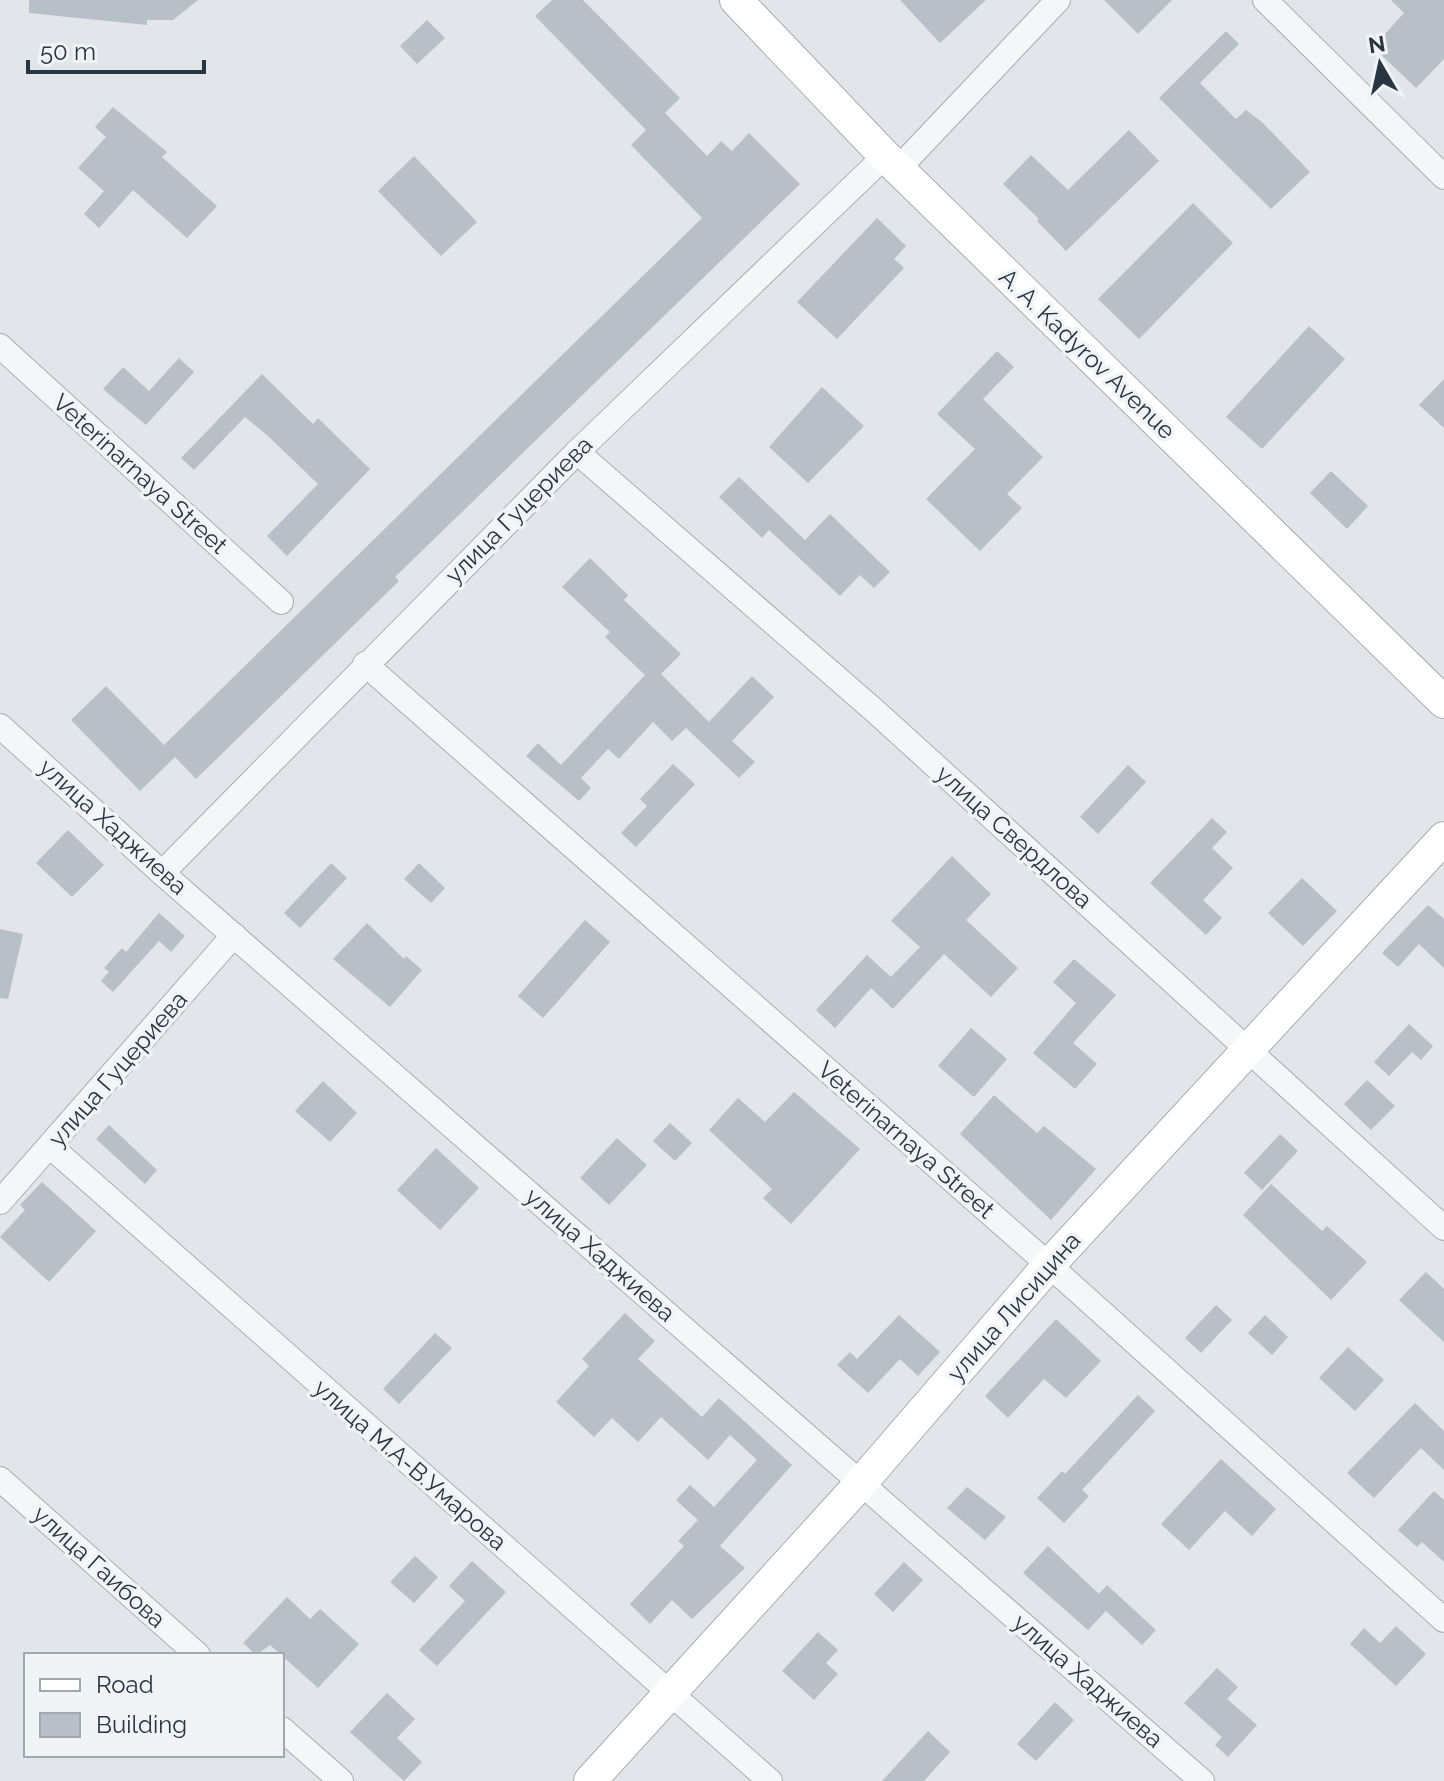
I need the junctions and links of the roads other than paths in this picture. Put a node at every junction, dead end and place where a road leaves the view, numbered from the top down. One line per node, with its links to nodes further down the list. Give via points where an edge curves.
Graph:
1 (736, 0): 4 (street, A. A. Kadyrov Avenue)
2 (1058, 0): 4 (street, улица Гуцериева)
3 (1265, 0): 5 (street)
4 (891, 162): 7 (street, улица Гуцериева); 10 (street, A. A. Kadyrov Avenue)
5 (1444, 177)
6 (0, 346): 8 (street, Veterinarnaya Street)
7 (577, 452): 9 (street, улица Гуцериева); 15 (street, улица Свердлова)
8 (281, 602)
9 (365, 664): 13 (street, улица Гуцериева); 19 (street, Veterinarnaya Street)
10 (1444, 702)
11 (0, 726): 13 (street, улица Хаджиева)
12 (1444, 838): 15 (street, улица Лисицина)
13 (162, 873): 14 (street, улица Хаджиева)
14 (234, 935): 16 (street, улица Гуцериева); 21 (street, улица Хаджиева)
15 (1249, 1048): 18 (street, улица Свердлова); 19 (street, улица Лисицина)
16 (51, 1147): 17 (street, улица Гуцериева); 24 (street, улица М.А-В.Умарова)
17 (0, 1202)
18 (1444, 1228)
19 (1049, 1265): 21 (street, улица Лисицина); 22 (street, Veterinarnaya Street)
20 (0, 1479): 23 (street, улица Гаибова)
21 (861, 1483): 24 (street, улица Лисицина); 29 (street, улица Хаджиева)
22 (1444, 1620)
23 (196, 1653)
24 (669, 1693): 27 (street, улица Лисицина); 28 (street, улица М.А-В.Умарова)
25 (284, 1731): 26 (street)
26 (341, 1781)
27 (590, 1781)
28 (770, 1781)
29 (1202, 1781)

